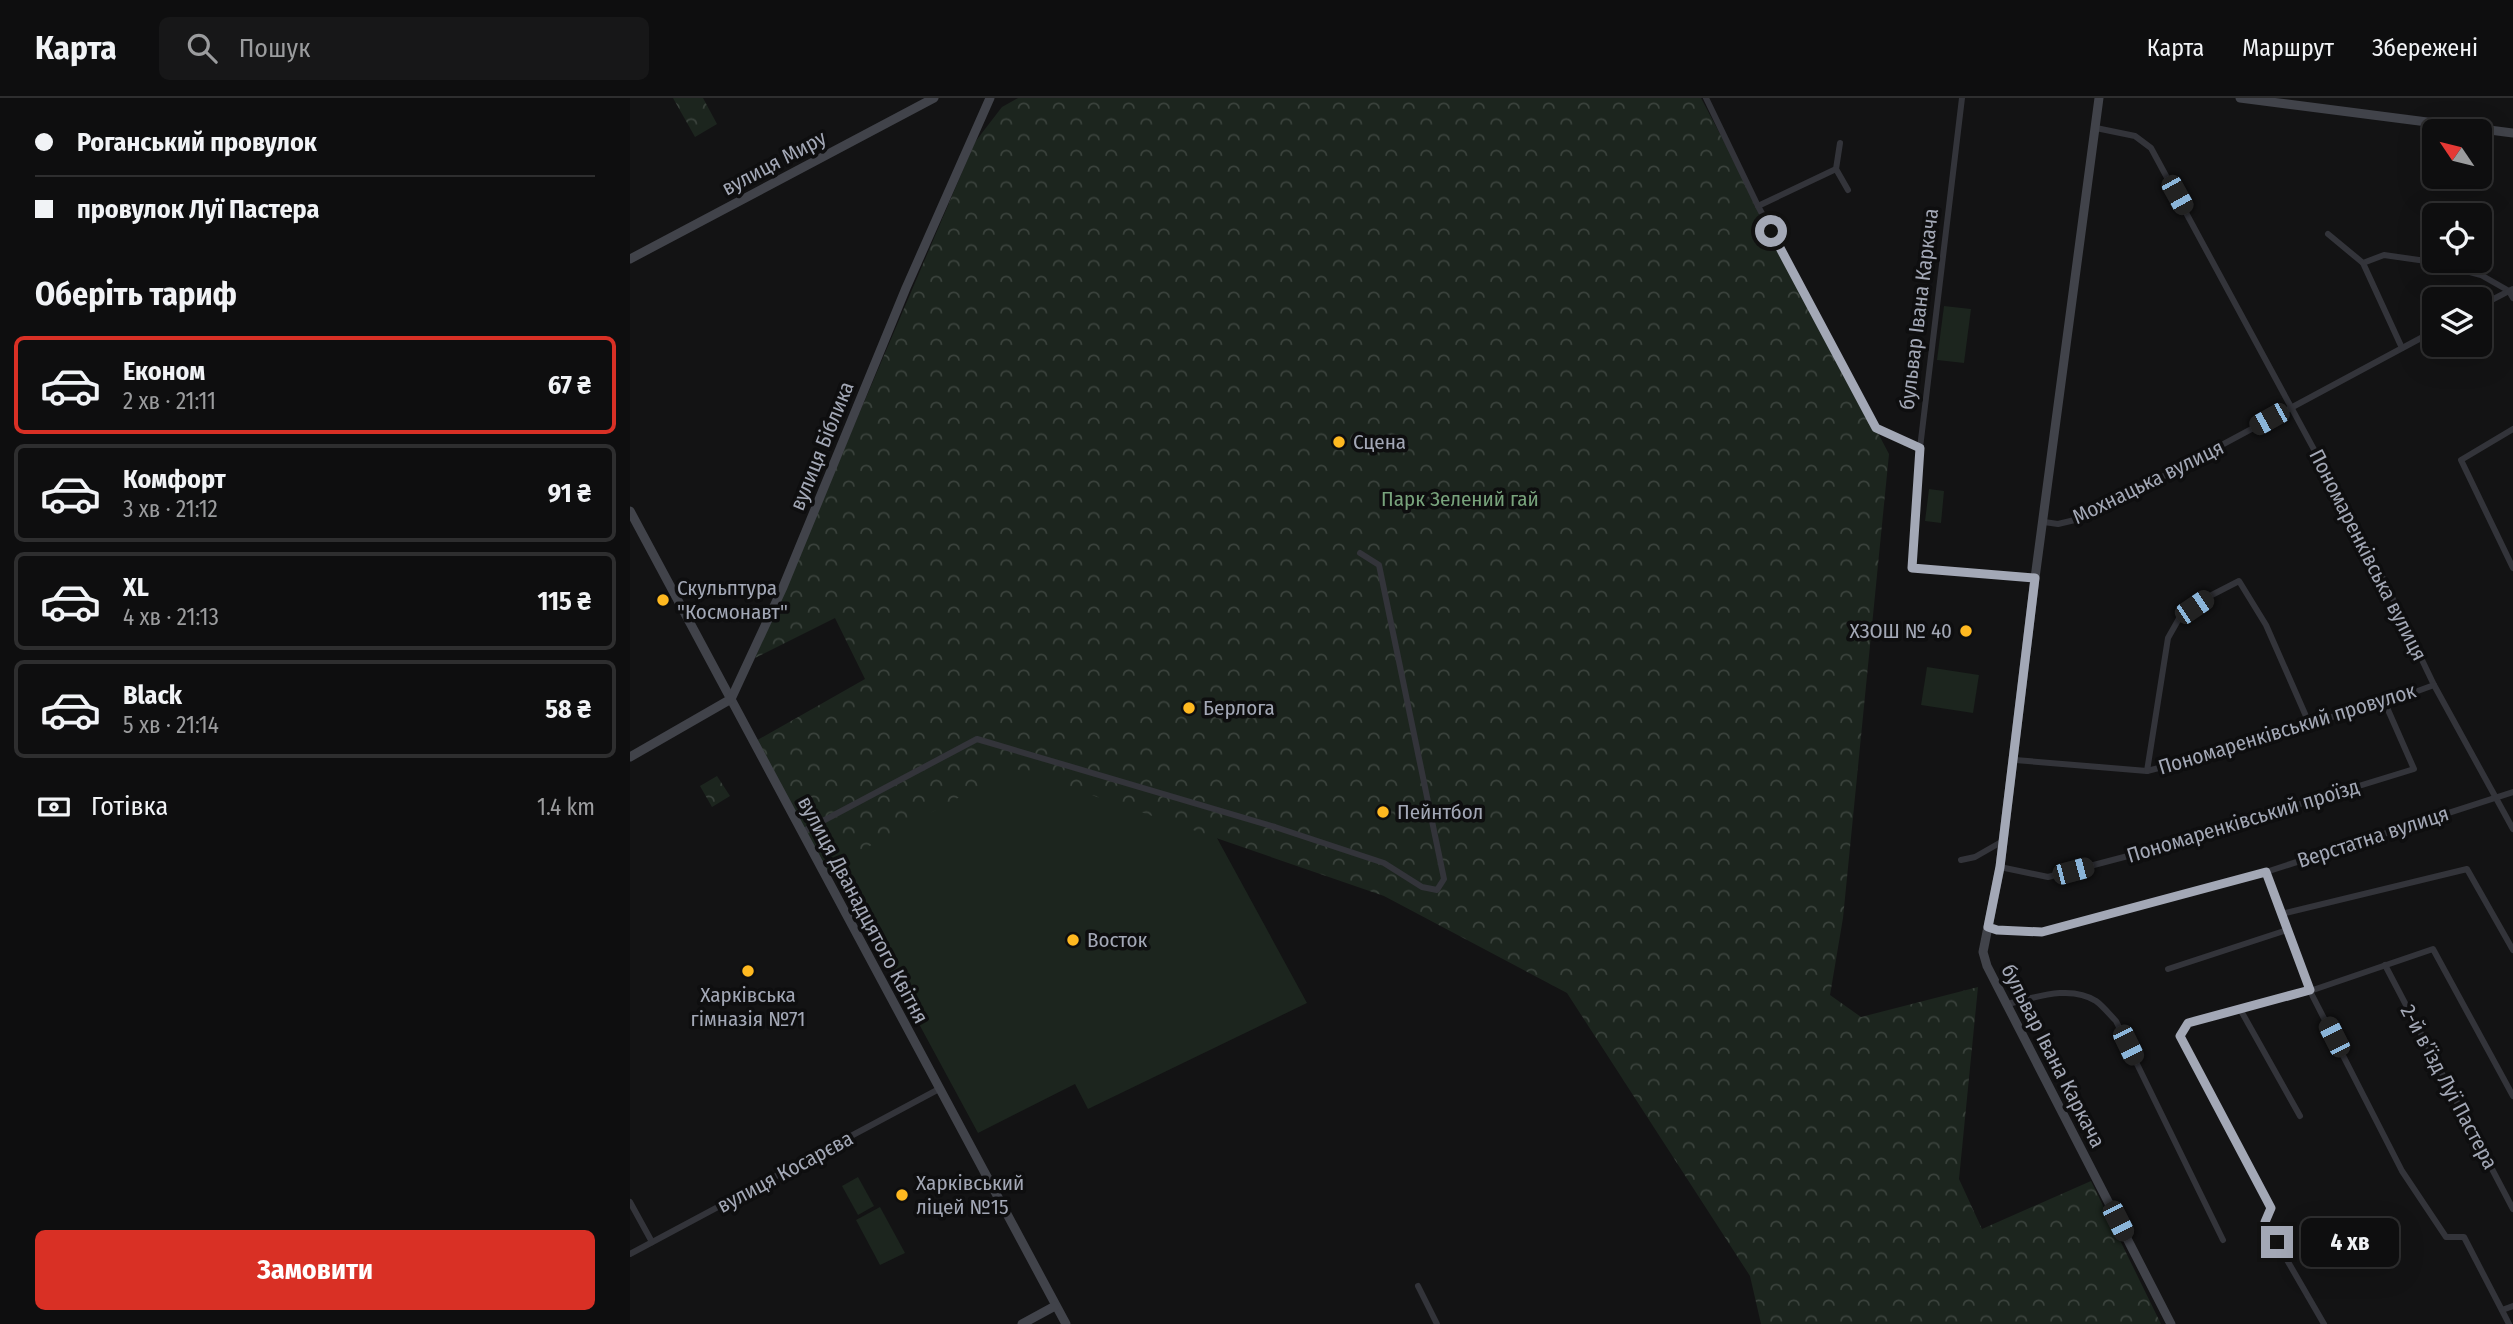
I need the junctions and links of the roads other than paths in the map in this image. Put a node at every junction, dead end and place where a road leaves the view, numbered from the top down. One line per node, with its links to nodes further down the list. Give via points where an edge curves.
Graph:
1 (934, 98): 14 (street, вулиця Миру)
2 (990, 98): 30 (street, вулиця Біблика)
3 (1706, 98): 12 (street)
4 (1962, 98): 23 (street, бульвар Івана Каркача)
5 (2099, 98): 7 (street, бульвар Івана Каркача)
6 (2240, 98): 8 (street)
7 (2096, 128): 21 (street, Пономаренківська вулиця, via 2135,136 2151,148); 25 (street, бульвар Івана Каркача)
8 (2513, 132)
9 (1840, 143): 10 (street)
10 (1836, 169): 11 (street); 12 (street)
11 (1848, 190)
12 (1758, 206): 23 (street, via 1876,428)
13 (2328, 234): 15 (street)
14 (630, 259)
15 (2363, 263): 16 (street, via 2384,255 2433,262 2481,275); 20 (street)
16 (2511, 290): 17 (street); 18 (street)
17 (2513, 298)
18 (2492, 300)
19 (2422, 337): 20 (street, Мохнацька вулиця)
20 (2402, 348): 21 (street, Мохнацька вулиця)
21 (2291, 407): 25 (street, Мохнацька вулиця, via 2078,519); 29 (street, Пономаренківська вулиця)
22 (2513, 429): 27 (street, via 2461,460)
23 (1920, 448): 28 (street, бульвар Івана Каркача, via 1912,568)
24 (630, 512): 30 (street, вулиця Дванадцятого Квітня)
25 (2043, 522): 28 (street, бульвар Івана Каркача)
26 (1360, 553): 39 (street, via 1379,565 1444,879 1437,890 1422,887 1371,858 977,739)
27 (2513, 568)
28 (2035, 578): 34 (street, бульвар Івана Каркача)
29 (2434, 685): 31 (street, Пономаренківський провулок); 37 (street, Пономаренківська вулиця)
30 (731, 699): 33 (street); 39 (street, вулиця Дванадцятого Квітня)
31 (2385, 703): 32 (street, Пономаренківський провулок); 42 (street, Пономаренківський проїзд, via 2414,769 2048,877)
32 (2309, 723): 35 (street, Пономаренківський провулок); 35 (street, via 2266,625 2238,581 2181,615 2168,638)
33 (630, 757)
34 (2015, 760): 35 (street, Пономаренківський провулок); 40 (street, бульвар Івана Каркача)
35 (2147, 771)
36 (2513, 792): 37 (street, Верстатна вулиця)
37 (2496, 797): 38 (street, Пономаренківська вулиця); 43 (street, Верстатна вулиця)
38 (2513, 829)
39 (802, 832): 53 (street, вулиця Дванадцятого Квітня)
40 (2004, 841): 41 (street); 42 (street, бульвар Івана Каркача)
41 (1961, 860)
42 (2000, 867): 45 (street, бульвар Івана Каркача)
43 (2266, 872): 44 (street); 45 (street, Верстатна вулиця, via 2042,932)
44 (2281, 915): 46 (street); 47 (street, via 2467,869)
45 (1988, 927): 51 (street, бульвар Івана Каркача, via 1983,953)
46 (2287, 930): 49 (street); 50 (street)
47 (2513, 950)
48 (2385, 965): 50 (street); 54 (street, via 2433,948); 57 (street, 2-й в’їзд Луї Пастера)
49 (2168, 969)
50 (2310, 990): 52 (street); 64 (street, via 2402,1171 2446,1237 2463,1237)
51 (2007, 1004): 58 (street, via 2055,993 2078,994 2096,1001 2116,1021); 68 (street, бульвар Івана Каркача)
52 (2240, 1009): 55 (street); 69 (street, via 2188,1023 2180,1036 2271,1208 2265,1222)
53 (939, 1089): 59 (street, вулиця Косарєва); 62 (street, вулиця Дванадцятого Квітня)
54 (2513, 1096)
55 (2300, 1116)
56 (630, 1202): 59 (street)
57 (2513, 1209)
58 (2223, 1240)
59 (652, 1242): 60 (street, вулиця Косарєва)
60 (630, 1254)
61 (1418, 1286): 67 (street)
62 (1055, 1306): 65 (street); 66 (street, вулиця Дванадцятого Квітня)
63 (2513, 1306): 64 (street)
64 (2502, 1310): 70 (street)
65 (1023, 1324)
66 (1066, 1324)
67 (1437, 1324)
68 (2171, 1324)
69 (2323, 1324)
70 (2509, 1324)

